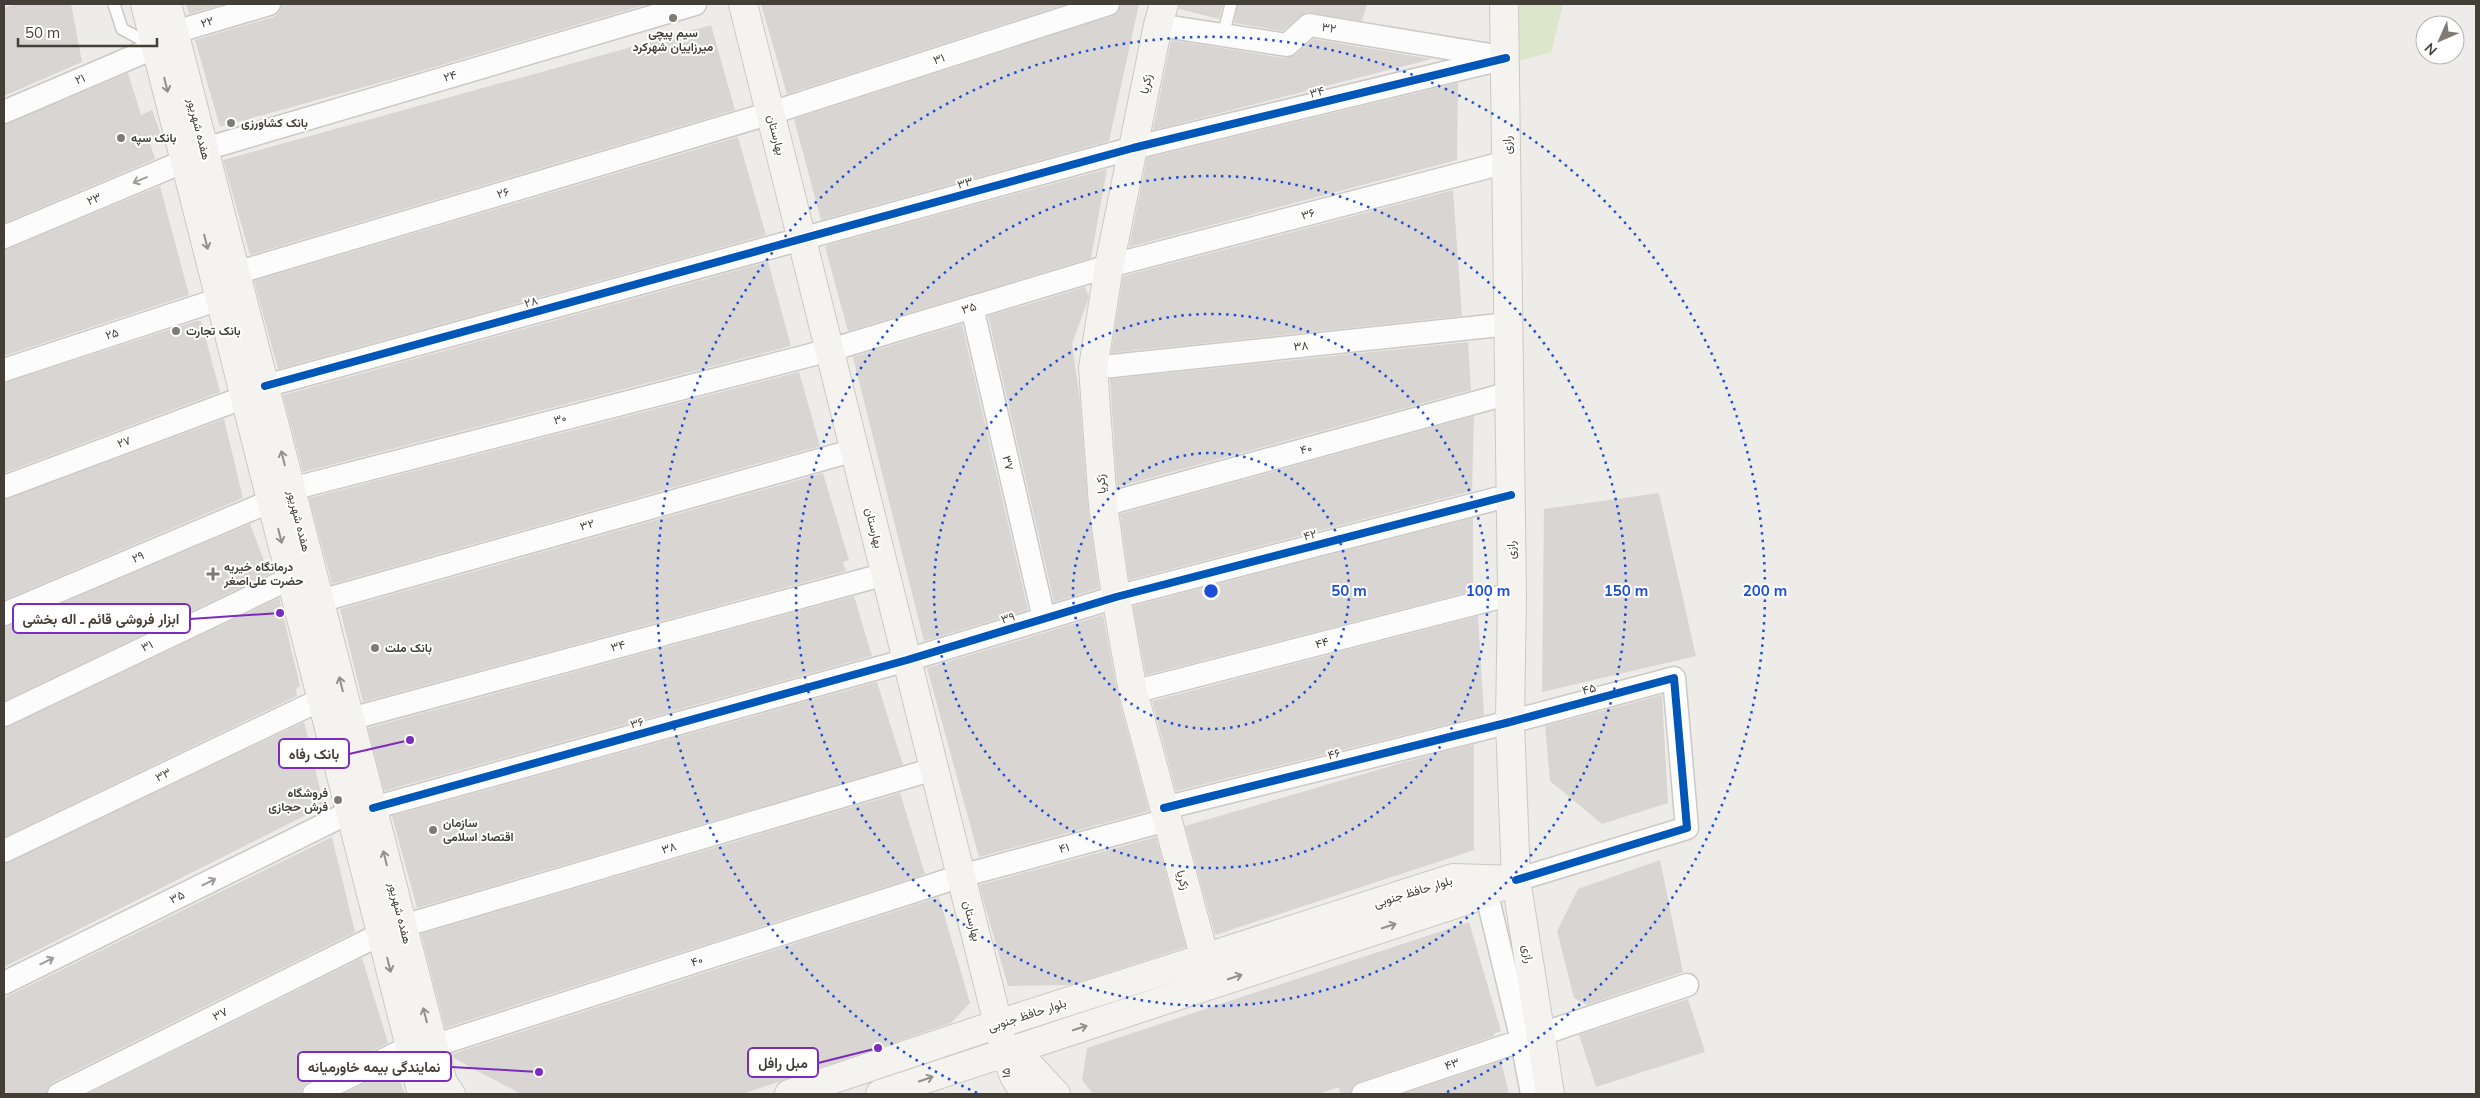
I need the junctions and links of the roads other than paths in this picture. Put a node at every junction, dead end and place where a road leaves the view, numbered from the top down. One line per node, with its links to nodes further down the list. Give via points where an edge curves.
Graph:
1 (114, 4): 12 (lane, via 122,29)
2 (145, 4): 12 (main road, هفده شهریور)
3 (167, 4): 12 (main road, هفده شهریور)
4 (269, 4): 12 (street, ۲۲)
5 (695, 4): 17 (street, ۲۴)
6 (744, 4): 15 (main road, بهارستان)
7 (1108, 4): 15 (street, ۳۱)
8 (1231, 4): 11 (lane)
9 (1504, 4): 13 (main road, رازی)
10 (1161, 14): 11 (street, ۳۲); 16 (main road, زکریا)
11 (1224, 35): 13 (street, ۳۲, via 1287,45 1309,25)
12 (165, 39): 14 (street, ۲۱); 17 (main road, هفده شهریور)
13 (1506, 58): 16 (street, ۳۴); 18 (main road, رازی)
14 (4, 112)
15 (771, 113): 20 (main road, بهارستان); 22 (street, ۲۶)
16 (1133, 148): 20 (street, ۳۳); 21 (main road, زکریا)
17 (195, 155): 19 (street, ۲۳, one-way to 19); 22 (main road, هفده شهریور); 23 (main road, هفده شهریور, one-way to 23)
18 (1508, 162): 21 (street, ۳۶); 25 (main road, رازی)
19 (4, 237)
20 (802, 240): 26 (main road, بهارستان); 29 (street, ۲۸)
21 (1109, 266): 24 (street, ۳۵); 27 (main road, زکریا)
22 (236, 273): 29 (main road, هفده شهریور)
23 (220, 299): 28 (street, ۲۵); 29 (main road, هفده شهریور)
24 (972, 307): 26 (street, ۳۵); 42 (street, ۳۷)
25 (1509, 324): 27 (street, ۳۸); 30 (main road, رازی)
26 (830, 350): 31 (main road, بهارستان); 33 (street, ۳۰)
27 (1093, 368): 35 (main road, زکریا)
28 (4, 370)
29 (255, 392): 32 (street, ۲۷); 33 (main road, هفده شهریور)
30 (1510, 393): 34 (main road, رازی); 35 (street, ۴۰)
31 (855, 450): 36 (main road, بهارستان); 40 (street, ۳۲)
32 (4, 487)
33 (281, 495): 37 (main road, هفده شهریور, one-way to 37); 40 (main road, هفده شهریور); 41 (street, ۲۹)
34 (1511, 495): 38 (main road, رازی); 39 (street, ۴۲)
35 (1103, 505): 39 (main road, زکریا)
36 (886, 574): 43 (main road, بهارستان); 47 (street, ۳۴)
37 (291, 578): 45 (main road, هفده شهریور); 46 (street, ۳۱)
38 (1512, 594): 44 (street, ۴۴); 48 (main road, رازی)
39 (1116, 597): 42 (street, ۳۹); 44 (main road, زکریا)
40 (320, 601): 47 (main road, هفده شهریور, one-way to 40)
41 (4, 614)
42 (1044, 619): 43 (street, ۳۹)
43 (907, 660): 49 (main road, بهارستان); 50 (street, ۳۶)
44 (1133, 692): 51 (main road, زکریا)
45 (322, 699): 50 (main road, هفده شهریور); 52 (street, ۳۳)
46 (4, 715)
47 (350, 719): 50 (main road, هفده شهریور)
48 (1510, 722): 51 (street, ۴۶); 54 (main road, رازی); 54 (street, ۴۵, via 1674,678 1687,828)
49 (934, 769): 53 (main road, بهارستان); 56 (street, ۳۸)
50 (361, 810): 56 (main road, هفده شهریور); 58 (street, ۳۵, one-way to 50)
51 (1166, 814): 53 (street, ۴۱); 57 (main road, زکریا)
52 (4, 851)
53 (961, 876): 60 (main road, بهارستان); 62 (street, ۴۰)
54 (1516, 880): 55 (main road, بلوار حافظ جنوبی); 57 (main road, بلوار حافظ جنوبی, via 1453,878); 61 (main road, رازی)
55 (1486, 891): 61 (street); 63 (main road, بلوار حافظ جنوبی, one-way to 55, via 1468,900)
56 (392, 930): 62 (main road, هفده شهریور); 65 (street, ۳۷)
57 (1205, 959): 60 (main road, بلوار حافظ جنوبی)
58 (4, 983)
59 (1688, 985): 61 (street, ۴۳)
60 (998, 1024): 63 (main road, بهارستان); 69 (main road, بلوار حافظ جنوبی)
61 (1531, 1037): 72 (street, ۴۳); 73 (street); 74 (main road, رازی)
62 (422, 1046): 66 (street); 67 (main road, هفده شهریور); 68 (main road, هفده شهریور)
63 (1005, 1052): 64 (main road, via 1027,1063); 70 (main road, بلوار حافظ جنوبی, one-way to 63); 71 (street, ۱۵)
64 (1038, 1091)
65 (59, 1094)
66 (314, 1094)
67 (422, 1094)
68 (451, 1094)
69 (789, 1094)
70 (880, 1094)
71 (1006, 1094)
72 (1363, 1094)
73 (1532, 1094)
74 (1550, 1094)

